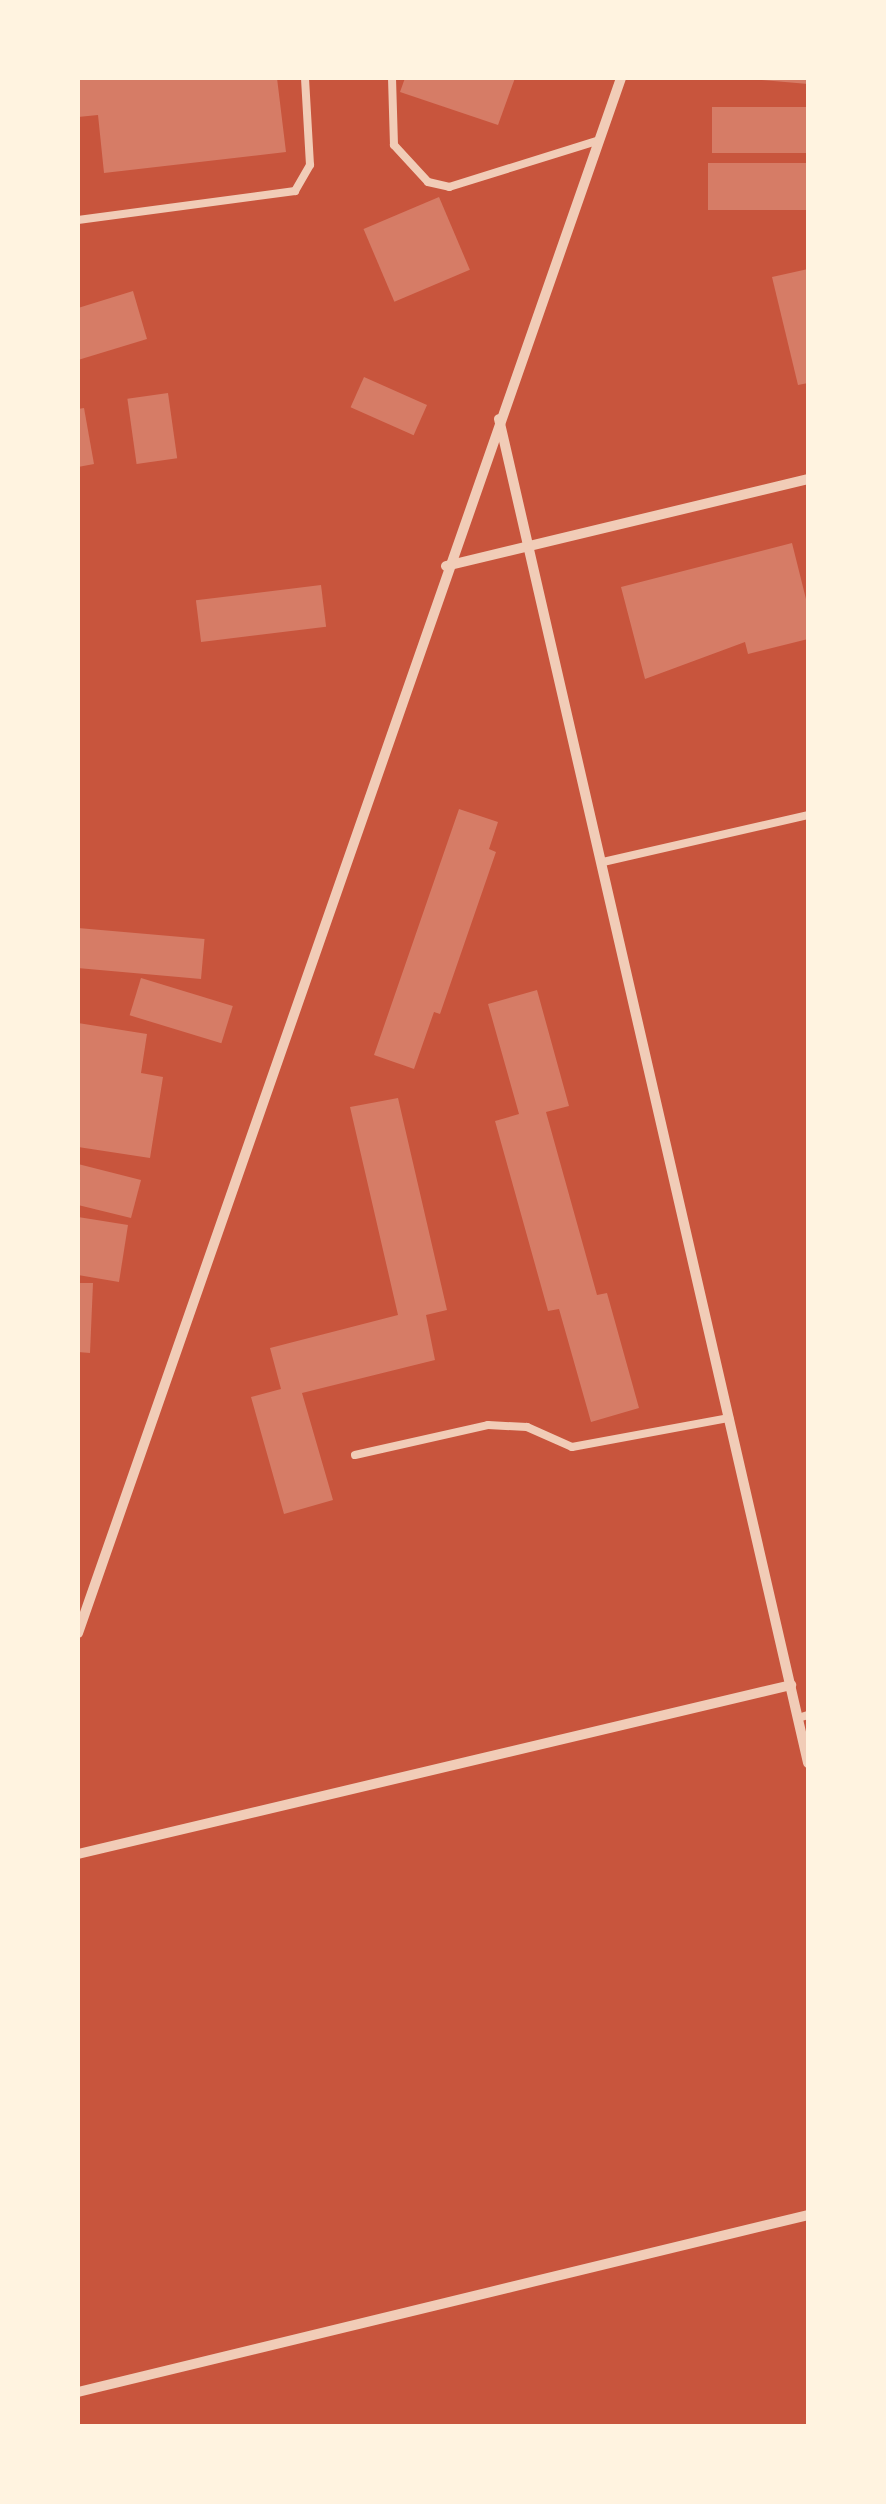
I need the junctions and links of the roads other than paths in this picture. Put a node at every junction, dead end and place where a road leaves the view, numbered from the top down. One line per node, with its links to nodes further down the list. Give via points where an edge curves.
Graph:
1 (305, 78): 5 (lane, via 310,164 295,191)
2 (392, 78): 4 (lane, via 394,144 408,168 428,182 449,187)
3 (620, 78): 4 (street)
4 (598, 142): 6 (street)
5 (78, 220)
6 (498, 418): 8 (street); 9 (street)
7 (808, 479): 8 (street)
8 (528, 544): 9 (street); 11 (street)
9 (446, 566): 14 (street)
10 (808, 815): 11 (lane)
11 (603, 862): 12 (street)
12 (728, 1418): 13 (lane, via 572,1447 527,1427 488,1424); 15 (street)
13 (355, 1455)
14 (78, 1634)
15 (791, 1685): 16 (street); 18 (street)
16 (803, 1716): 17 (street)
17 (808, 1763)
18 (78, 1854)
19 (808, 2215): 20 (street)
20 (78, 2392)

